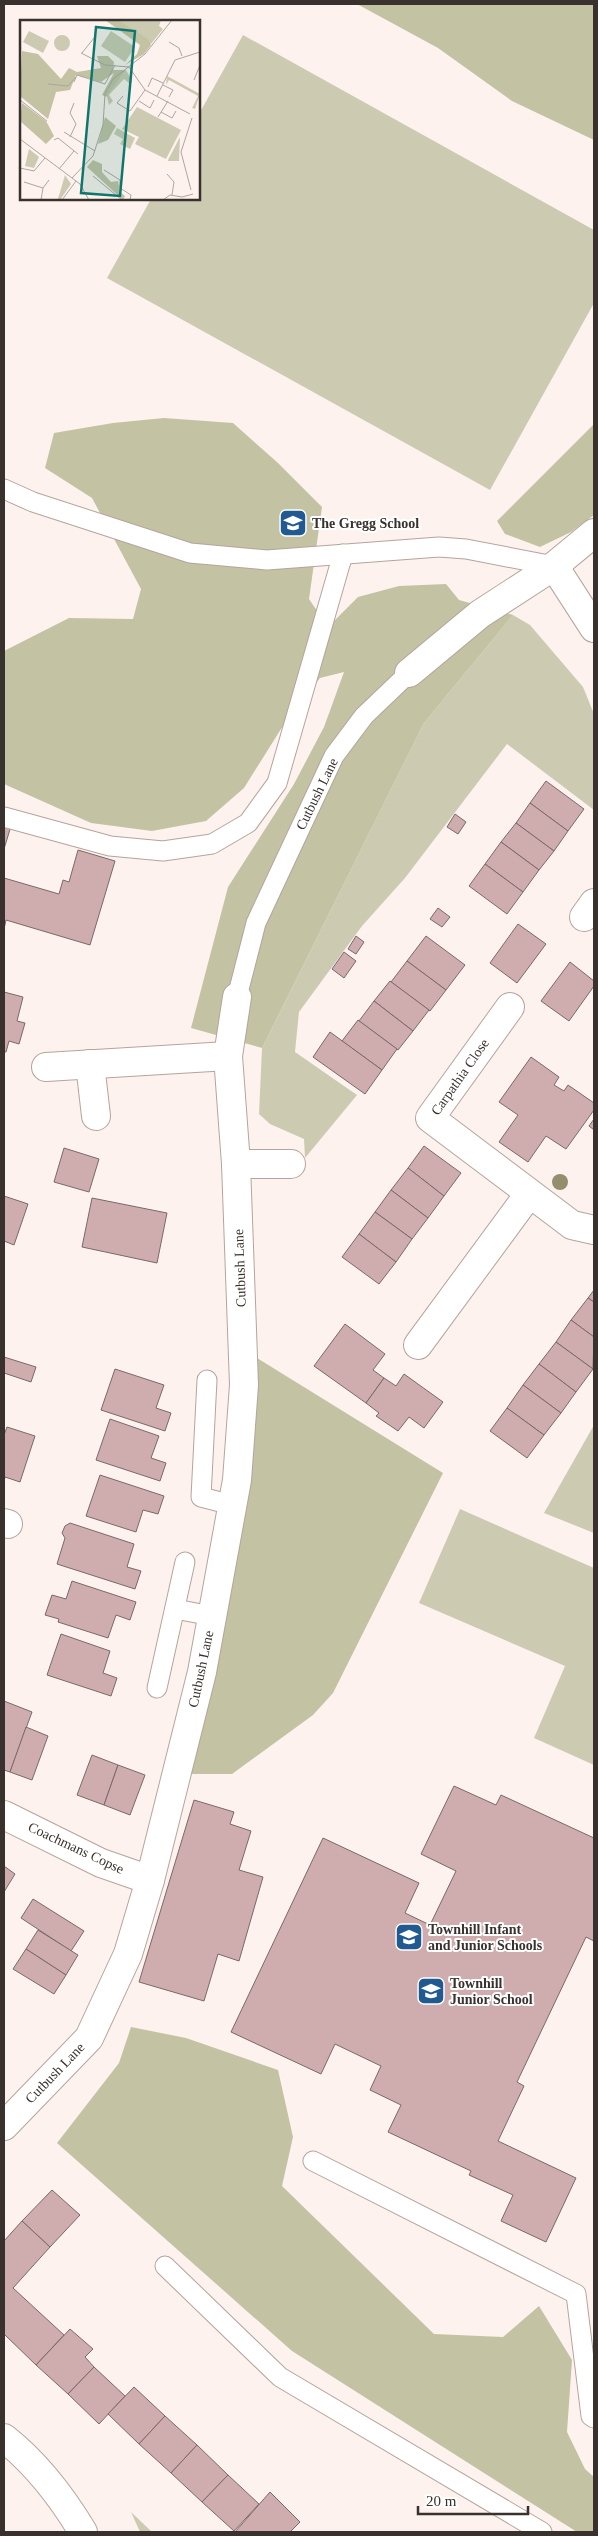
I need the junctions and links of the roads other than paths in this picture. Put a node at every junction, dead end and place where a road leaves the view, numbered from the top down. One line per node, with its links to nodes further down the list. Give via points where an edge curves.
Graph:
1 (4, 489): 3 (lane, via 33,502 190,553 267,560)
2 (594, 533): 4 (street, Cutbush Lane)
3 (343, 554): 4 (lane, via 439,547); 7 (lane, via 277,783 248,823 212,844 163,851 110,846)
4 (554, 566): 5 (street); 6 (street, Cutbush Lane, via 480,614)
5 (594, 628)
6 (409, 673): 8 (lane, Cutbush Lane, via 364,716 334,756 256,923)
7 (4, 817)
8 (236, 997): 10 (street, Cutbush Lane)
9 (510, 1007): 16 (street, Carpathia Close, via 430,1118)
10 (228, 1056): 11 (street); 14 (street, Cutbush Lane)
11 (90, 1064): 12 (street); 13 (street)
12 (46, 1067)
13 (96, 1116)
14 (236, 1164): 15 (street); 20 (street, Cutbush Lane, via 244,1385)
15 (291, 1164)
16 (529, 1194): 17 (street, Carpathia Close, via 572,1225); 18 (street)
17 (594, 1230)
18 (418, 1345)
19 (207, 1380): 20 (lane, via 201,1497)
20 (232, 1505): 23 (street, Cutbush Lane)
21 (185, 1562): 22 (lane)
22 (175, 1609): 23 (lane); 24 (lane)
23 (212, 1616): 26 (street, Cutbush Lane, via 202,1672)
24 (157, 1688)
25 (4, 1815): 26 (street, Coachmans Copse, via 102,1863)
26 (150, 1880): 27 (street, Cutbush Lane, via 128,1954 89,2038)
27 (4, 2126)
28 (313, 2161): 30 (lane, via 576,2294 591,2416)
29 (165, 2266): 33 (lane, via 280,2377)
30 (594, 2418)
31 (4, 2438): 32 (street, via 24,2453 64,2500)
32 (84, 2532)
33 (542, 2532)

